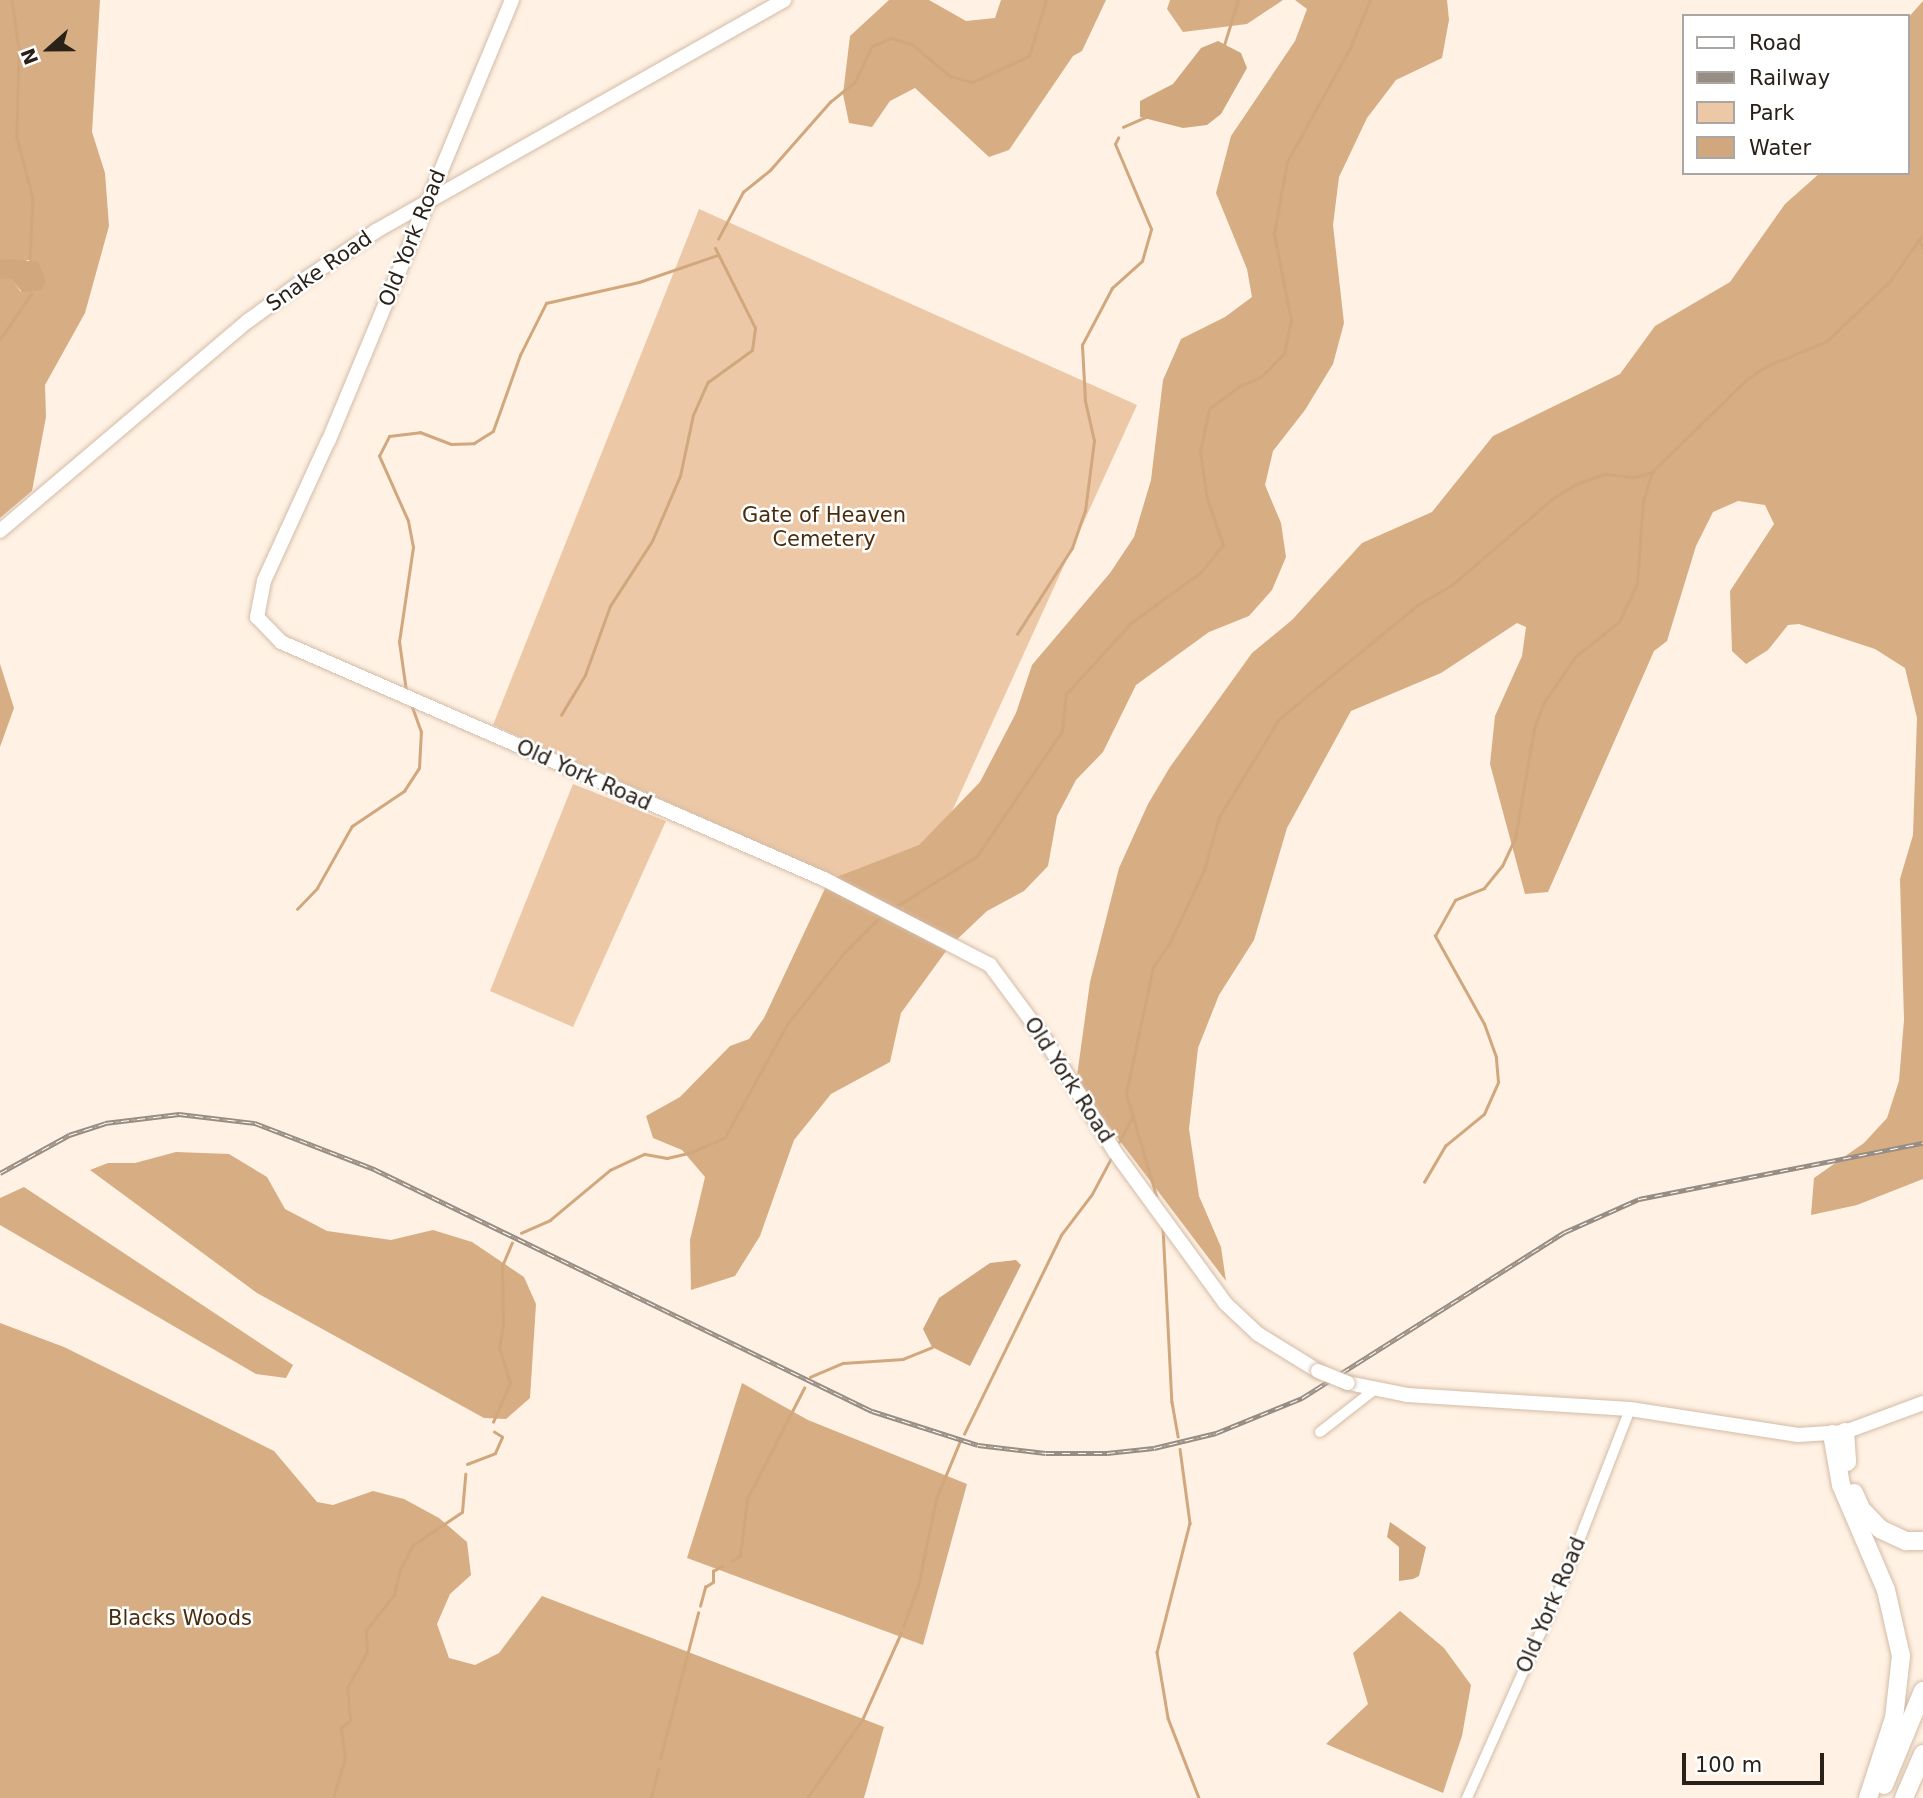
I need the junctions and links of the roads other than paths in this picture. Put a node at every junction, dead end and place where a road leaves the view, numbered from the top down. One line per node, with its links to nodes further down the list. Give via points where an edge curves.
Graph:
1 (512, 0): 3 (street, Old York Road)
2 (784, 0): 3 (street, Snake Road)
3 (426, 203): 4 (street, Snake Road, via 376,231 247,321); 5 (street, Old York Road, bridge, via 264,581 257,617 266,631 281,642 824,879 990,965 1044,1038 1115,1152 1226,1304 1258,1334 1318,1371)
4 (0, 531)
5 (1374, 1390): 7 (street, Old York Road); 8 (street)
6 (1923, 1403): 9 (street, Old York Road)
7 (1630, 1409): 9 (street, Old York Road, via 1772,1432); 14 (street, Old York Road, via 1561,1587)
8 (1320, 1432)
9 (1838, 1433): 10 (highway, via 1861,1509 1892,1536); 15 (highway, via 1841,1485 1886,1590 1901,1656 1894,1717)
10 (1923, 1541)
11 (1923, 1691): 16 (highway)
12 (1923, 1754): 17 (highway)
13 (1923, 1778): 18 (highway)
14 (1467, 1798)
15 (1867, 1798)
16 (1879, 1798)
17 (1904, 1798)
18 (1913, 1798)

